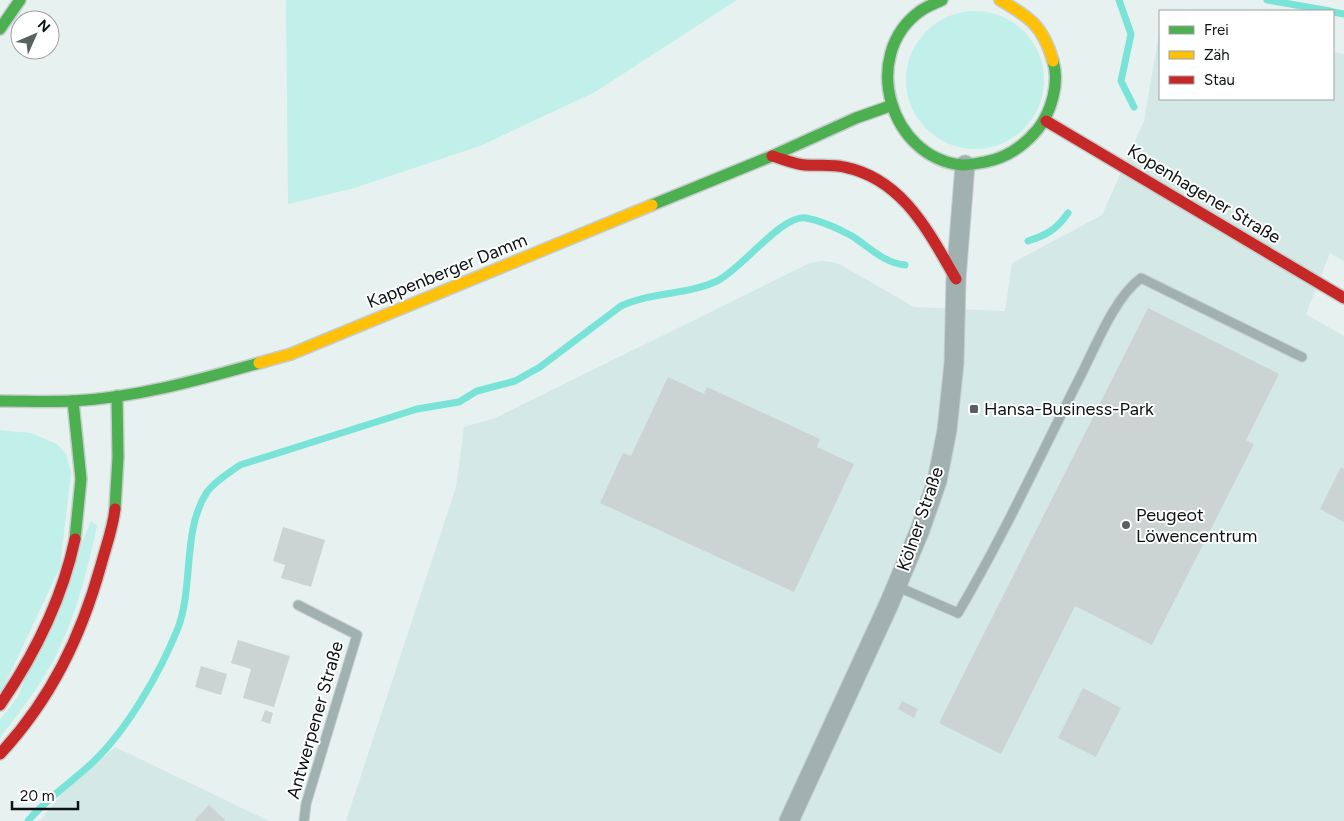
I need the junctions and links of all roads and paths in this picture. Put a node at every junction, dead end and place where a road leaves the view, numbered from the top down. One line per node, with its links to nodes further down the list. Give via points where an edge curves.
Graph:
1 (20, 0): 5 (main road)
2 (942, 0): 6 (main road, via 929,4 906,23 891,48 885,77)
3 (1000, 0): 4 (main road)
4 (1016, 3): 7 (main road, via 1049,44 1056,70 1055,96)
5 (0, 29)
6 (890, 106): 8 (main road, Kappenberger Damm); 9 (main road, via 901,128 918,147 940,159)
7 (1046, 121): 9 (main road, via 1032,140 1012,155 989,163); 11 (main road, Kopenhagener Straße)
8 (772, 156): 10 (main road, via 808,165 846,167 876,178 895,190 912,205); 13 (main road, Kappenberger Damm, via 291,354 203,379)
9 (965, 165): 10 (street, Kölner Straße)
10 (956, 279): 16 (street, Kölner Straße, via 954,363 942,456 929,506)
11 (1344, 298)
12 (1302, 358): 16 (lane, via 1140,278 1128,288 1104,331 994,552 958,613)
13 (117, 396): 15 (main road, Kappenberger Damm); 19 (main road, via 119,454 114,518 96,584 79,633 56,683 32,718)
14 (0, 401): 15 (main road, Kappenberger Damm)
15 (74, 401): 18 (main road, via 80,504 73,548 61,591 40,638 18,681)
16 (896, 586): 21 (street, Kölner Straße)
17 (298, 605): 20 (lane, Antwerpener Straße, via 357,635 306,804)
18 (0, 705)
19 (0, 754)
20 (304, 821)
21 (789, 821)

